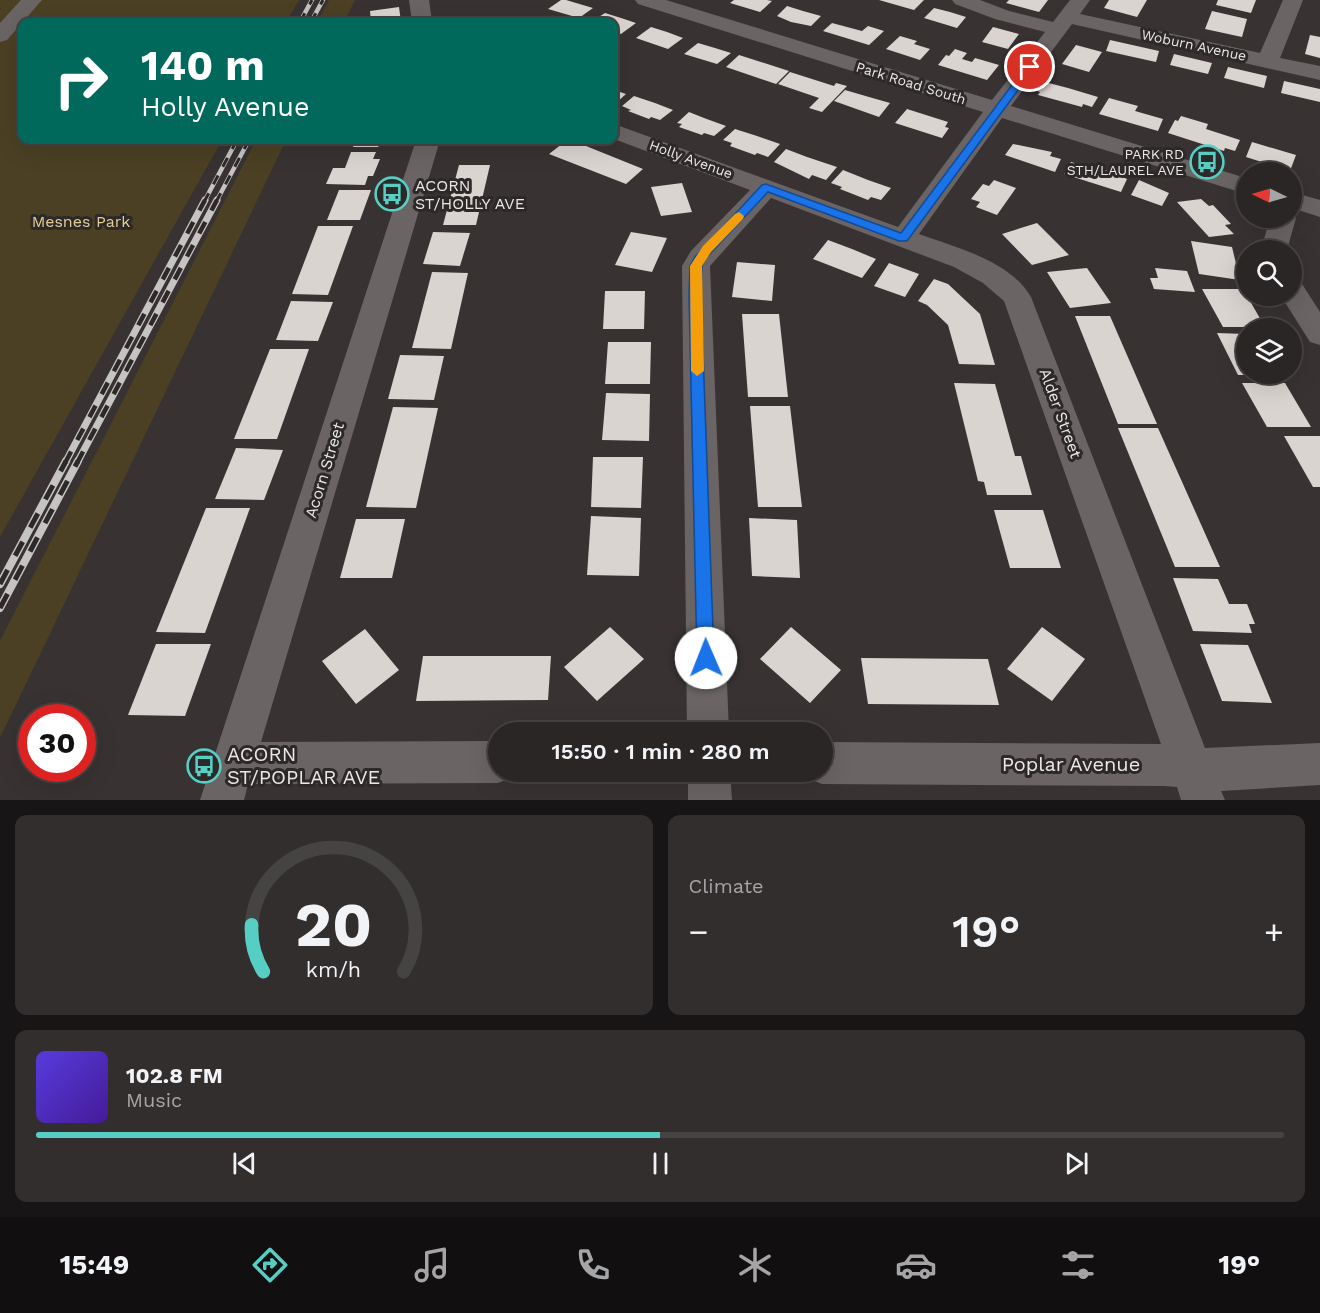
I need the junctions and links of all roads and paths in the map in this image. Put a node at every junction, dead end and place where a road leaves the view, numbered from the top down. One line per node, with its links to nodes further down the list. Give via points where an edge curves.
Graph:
1 (32, 0): 9 (street)
2 (419, 0): 7 (street)
3 (645, 0): 12 (street, Park Road South)
4 (962, 0): 8 (street, Woburn Avenue, via 1002,15)
5 (1080, 0): 8 (street)
6 (1293, 0): 10 (street)
7 (421, 18)
8 (1063, 23): 10 (street, Woburn Avenue); 12 (street)
9 (0, 36)
10 (1268, 61): 11 (street, Woburn Avenue)
11 (1320, 73)
12 (996, 110): 15 (street, Park Road South); 19 (street)
13 (618, 132): 16 (street, Holly Avenue)
14 (427, 144): 26 (street, Acorn Street)
15 (1236, 183)
16 (766, 188): 19 (street, Holly Avenue); 22 (street, via 707,249 696,266)
17 (1302, 203): 18 (street)
18 (1320, 209)
19 (903, 238): 28 (street, Alder Street, via 968,262 999,279 1017,297)
20 (1302, 306): 21 (street)
21 (1320, 335)
22 (708, 722)
23 (488, 763): 26 (street)
24 (833, 763): 28 (street, Poplar Avenue, via 1164,765)
25 (1320, 764): 28 (street, Poplar Avenue, via 1215,770)
26 (228, 782)
27 (709, 782): 29 (street)
28 (1197, 784)
29 (710, 800)

